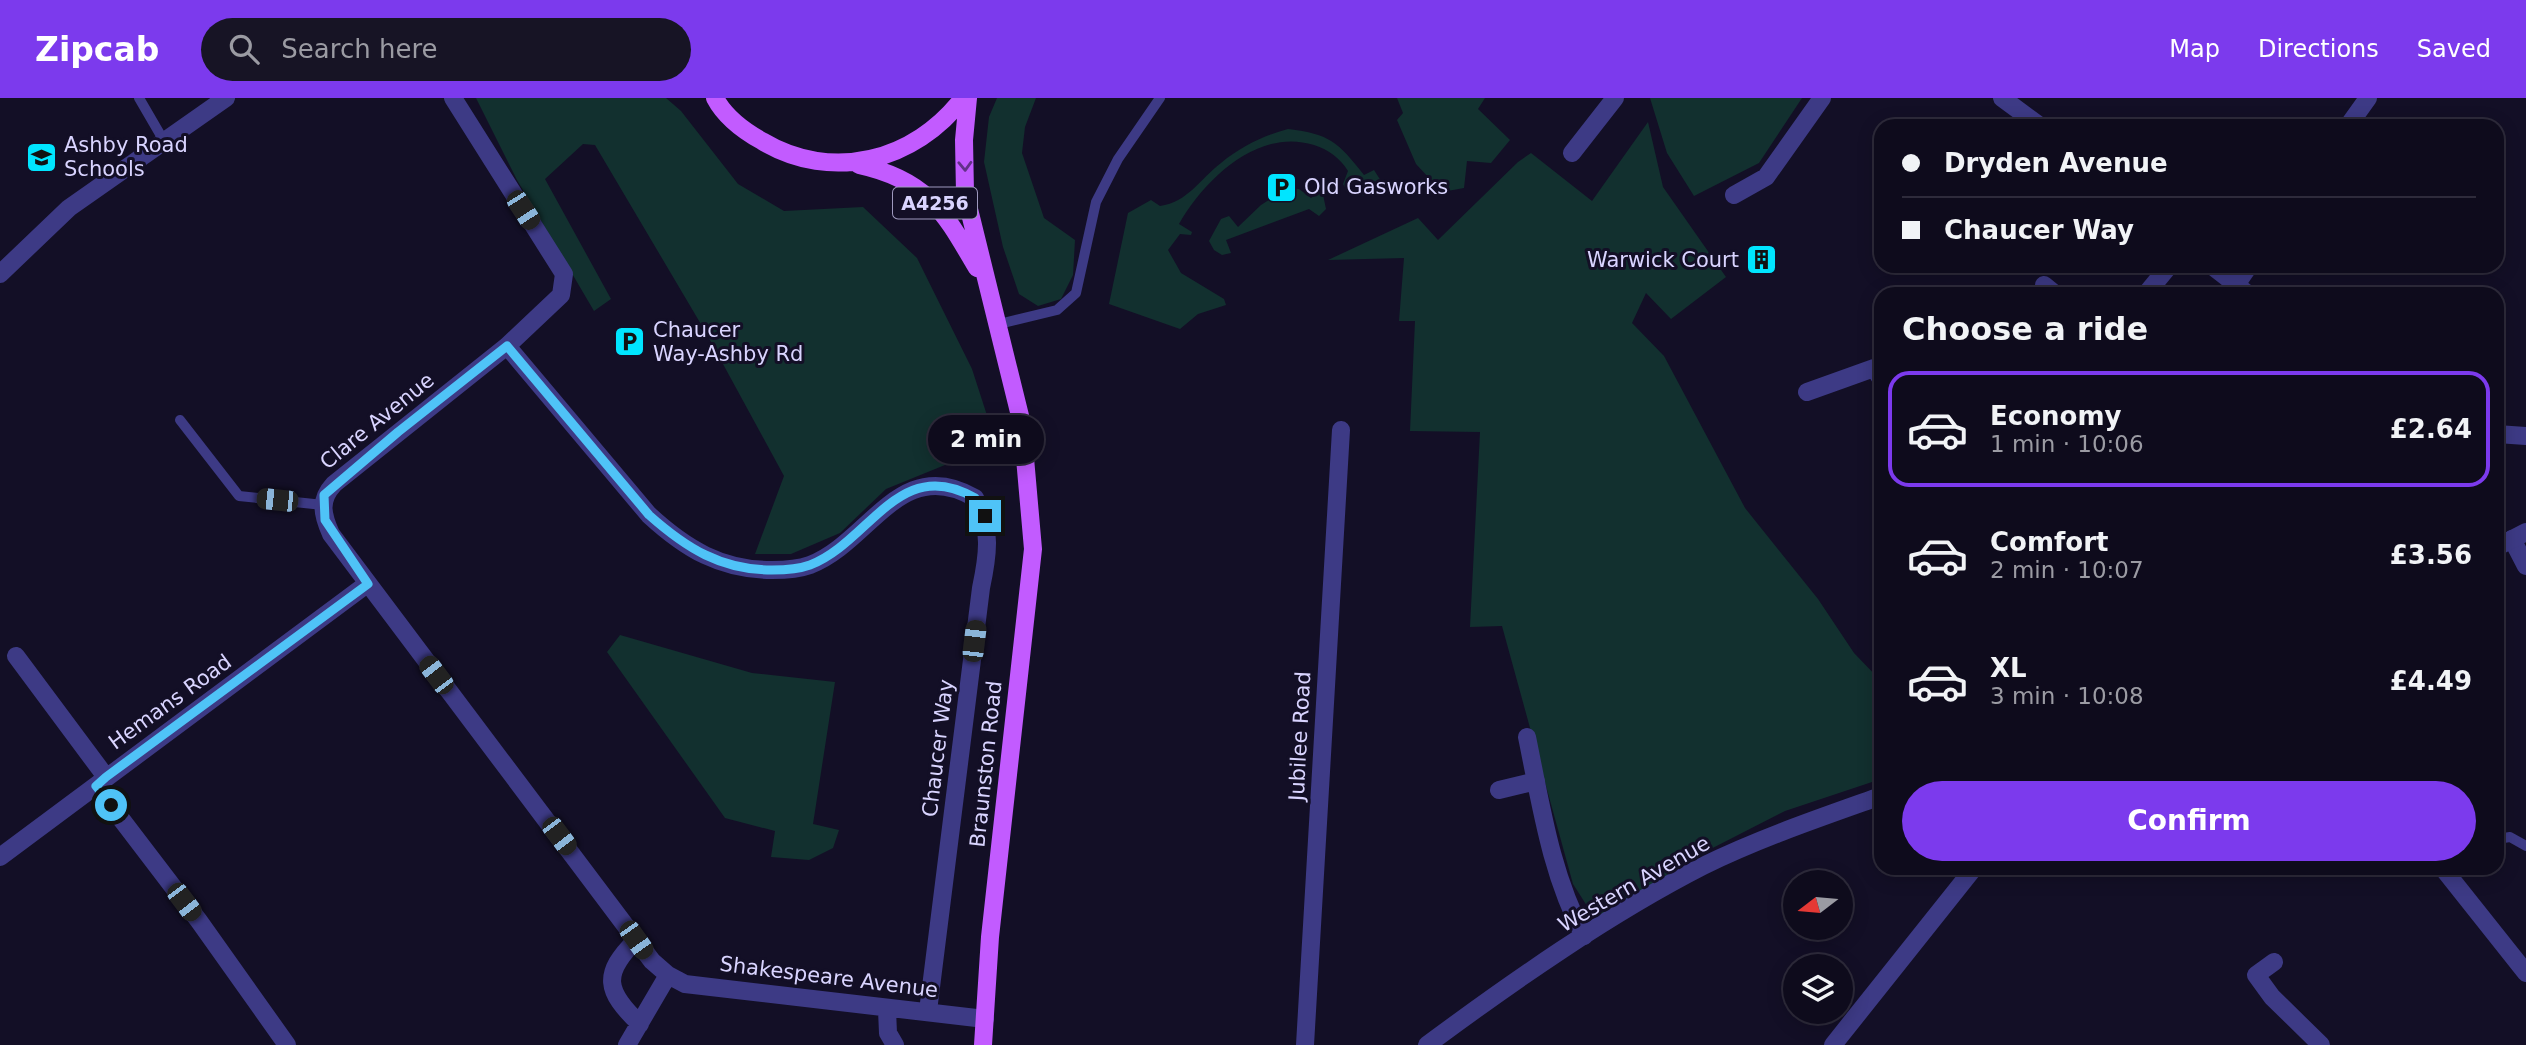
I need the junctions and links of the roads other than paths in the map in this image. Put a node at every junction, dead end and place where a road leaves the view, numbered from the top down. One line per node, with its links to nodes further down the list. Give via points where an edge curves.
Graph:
1 (139, 98): 13 (lane)
2 (226, 98): 13 (street)
3 (453, 98): 24 (street, Clare Avenue, via 564,274 557,302)
4 (965, 98): 15 (main road, via 919,141 888,156); 20 (main road, Braunston Road / A4256, one-way to 20, via 965,193)
5 (1160, 98): 23 (lane, via 1118,159 1097,202 1076,293 1057,310)
6 (1615, 98): 14 (street)
7 (1822, 98): 16 (street, via 1766,177)
8 (2002, 98): 11 (street)
9 (2368, 98): 12 (street)
10 (715, 100): 15 (main road, via 744,130 779,152 818,162)
11 (2030, 119)
12 (2353, 119)
13 (164, 141): 19 (street, via 69,208)
14 (1572, 153)
15 (851, 163): 20 (main road, Braunston Road / A4256, via 883,170 911,184 943,209)
16 (1734, 195)
17 (2163, 273): 21 (street)
18 (2222, 273): 22 (street)
19 (0, 274)
20 (986, 284): 23 (main road, Braunston Road / A4256)
21 (2152, 287)
22 (2239, 287)
23 (999, 324): 53 (main road, Braunston Road / A4256, via 1022,424 1033,549)
24 (507, 346): 31 (street, Clare Avenue, via 334,484 324,495); 52 (street, Chaucer Way, via 649,515 684,544 723,565 750,570 809,565 913,489 937,484 975,498 985,516 989,548)
25 (1874, 368): 26 (street)
26 (1807, 392)
27 (180, 420): 31 (lane, via 239,496)
28 (1341, 430): 59 (street, Jubilee Road)
29 (2504, 434): 30 (street)
30 (2526, 436)
31 (323, 505): 34 (street, via 331,534)
32 (2512, 539): 33 (street)
33 (2526, 566)
34 (368, 584): 38 (street, Hemans Road); 47 (street)
35 (16, 656): 38 (street)
36 (1527, 737): 37 (street)
37 (1536, 780): 39 (street); 46 (street, via 1566,902)
38 (101, 781): 43 (street, Hemans Road); 55 (street)
39 (1499, 790)
40 (1874, 798): 46 (street, Western Avenue, via 1703,866)
41 (2504, 837): 42 (lane)
42 (2526, 846)
43 (0, 857)
44 (1968, 875): 61 (street)
45 (2454, 875): 49 (street)
46 (1584, 936): 60 (street, Western Avenue)
47 (636, 940): 50 (street); 54 (street, via 611,972 613,993)
48 (2274, 962): 62 (street, via 2256,975)
49 (2526, 973)
50 (668, 975): 51 (street, Shakespeare Avenue, via 685,984); 54 (street)
51 (887, 1010): 52 (street, Shakespeare Avenue); 57 (street, via 888,1033)
52 (928, 1012): 53 (street, Shakespeare Avenue)
53 (985, 1019): 58 (main road, Braunston Road)
54 (640, 1024): 56 (street)
55 (287, 1045)
56 (627, 1045)
57 (895, 1045)
58 (983, 1045)
59 (1305, 1045)
60 (1427, 1045)
61 (1833, 1045)
62 (2321, 1045)

